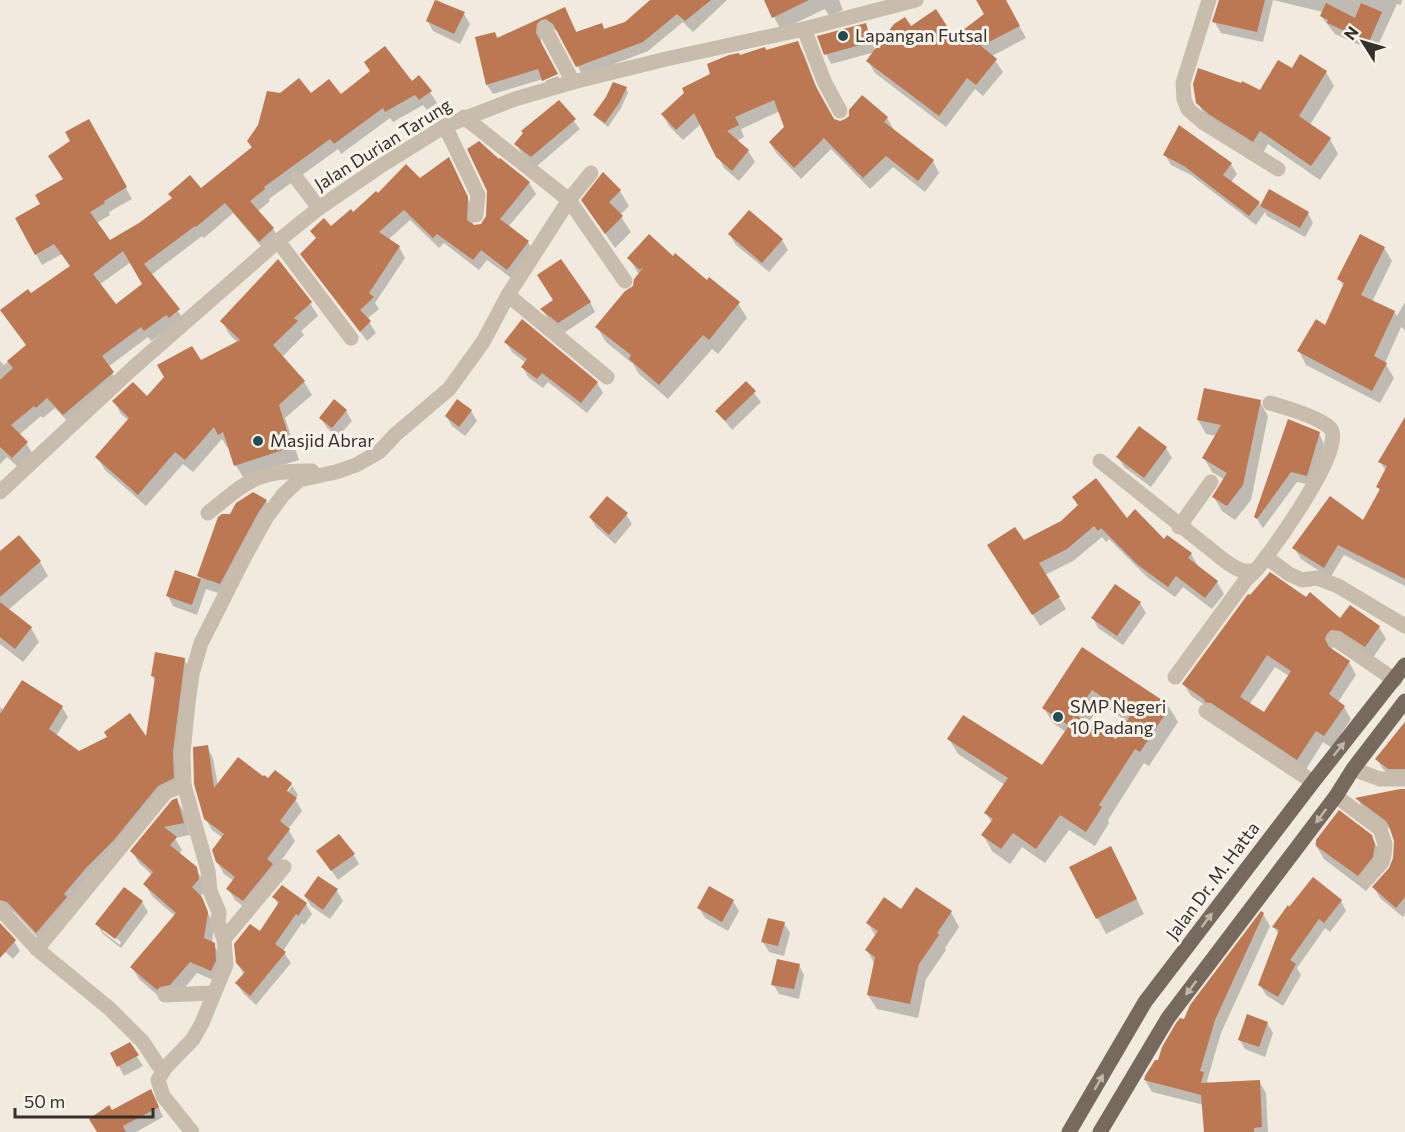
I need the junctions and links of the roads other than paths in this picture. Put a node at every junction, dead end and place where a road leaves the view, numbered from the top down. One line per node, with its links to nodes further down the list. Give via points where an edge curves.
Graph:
1 (916, 0): 4 (street, Jalan Durian Tarung)
2 (1209, 0): 9 (street, via 1183,83 1188,109)
3 (545, 29): 5 (street)
4 (804, 29): 5 (street, Jalan Durian Tarung); 6 (street)
5 (573, 82): 7 (street, Jalan Durian Tarung)
6 (840, 111)
7 (464, 117): 8 (street, Jalan Durian Tarung); 12 (street)
8 (445, 126): 13 (street, Jalan Durian Tarung); 14 (street, via 478,195)
9 (1278, 169)
10 (591, 173): 12 (street)
11 (297, 179): 13 (street)
12 (569, 200): 16 (street); 17 (street)
13 (319, 208): 15 (street, Jalan Durian Tarung)
14 (476, 216)
15 (278, 241): 18 (street); 24 (street, Jalan Durian Tarung)
16 (625, 281)
17 (508, 295): 19 (street); 22 (street, via 483,342 449,389 379,452)
18 (351, 338)
19 (607, 377)
20 (1270, 403): 27 (street, via 1328,426 1332,438 1309,494)
21 (1100, 461): 26 (street)
22 (336, 472): 25 (street, via 266,473 247,482); 38 (street, via 299,480 283,495 266,518 201,643 188,703)
23 (1211, 482): 26 (street)
24 (0, 492)
25 (208, 513)
26 (1179, 526): 27 (street, via 1236,569 1251,572)
27 (1262, 563): 28 (street, via 1302,580 1317,578 1338,586); 31 (street)
28 (1405, 626)
29 (1335, 639): 32 (street)
30 (1405, 665): 32 (main road, Jalan Dr. M. Hatta)
31 (1175, 677)
32 (1395, 680): 37 (main road, Jalan Dr. M. Hatta, one-way to 32)
33 (1405, 700): 35 (main road)
34 (1206, 711): 37 (street)
35 (1353, 770): 36 (street, via 1380,779); 39 (main road)
36 (1405, 779)
37 (1313, 782): 49 (main road, Jalan Dr. M. Hatta, one-way to 37, via 1145,1002)
38 (184, 785): 43 (street); 44 (street, via 166,792)
39 (1336, 796): 41 (street, via 1380,829 1384,855); 50 (main road, one-way to 50, via 1168,1018)
40 (284, 867): 43 (street)
41 (1366, 879)
42 (0, 909): 44 (street)
43 (224, 939): 45 (street, via 226,965)
44 (37, 949): 47 (street, via 110,1009 143,1042 158,1065)
45 (213, 993): 46 (street); 47 (street, via 193,1039)
46 (165, 994)
47 (165, 1068): 48 (street, via 158,1080 163,1096)
48 (192, 1132)
49 (1069, 1132)
50 (1100, 1132)

